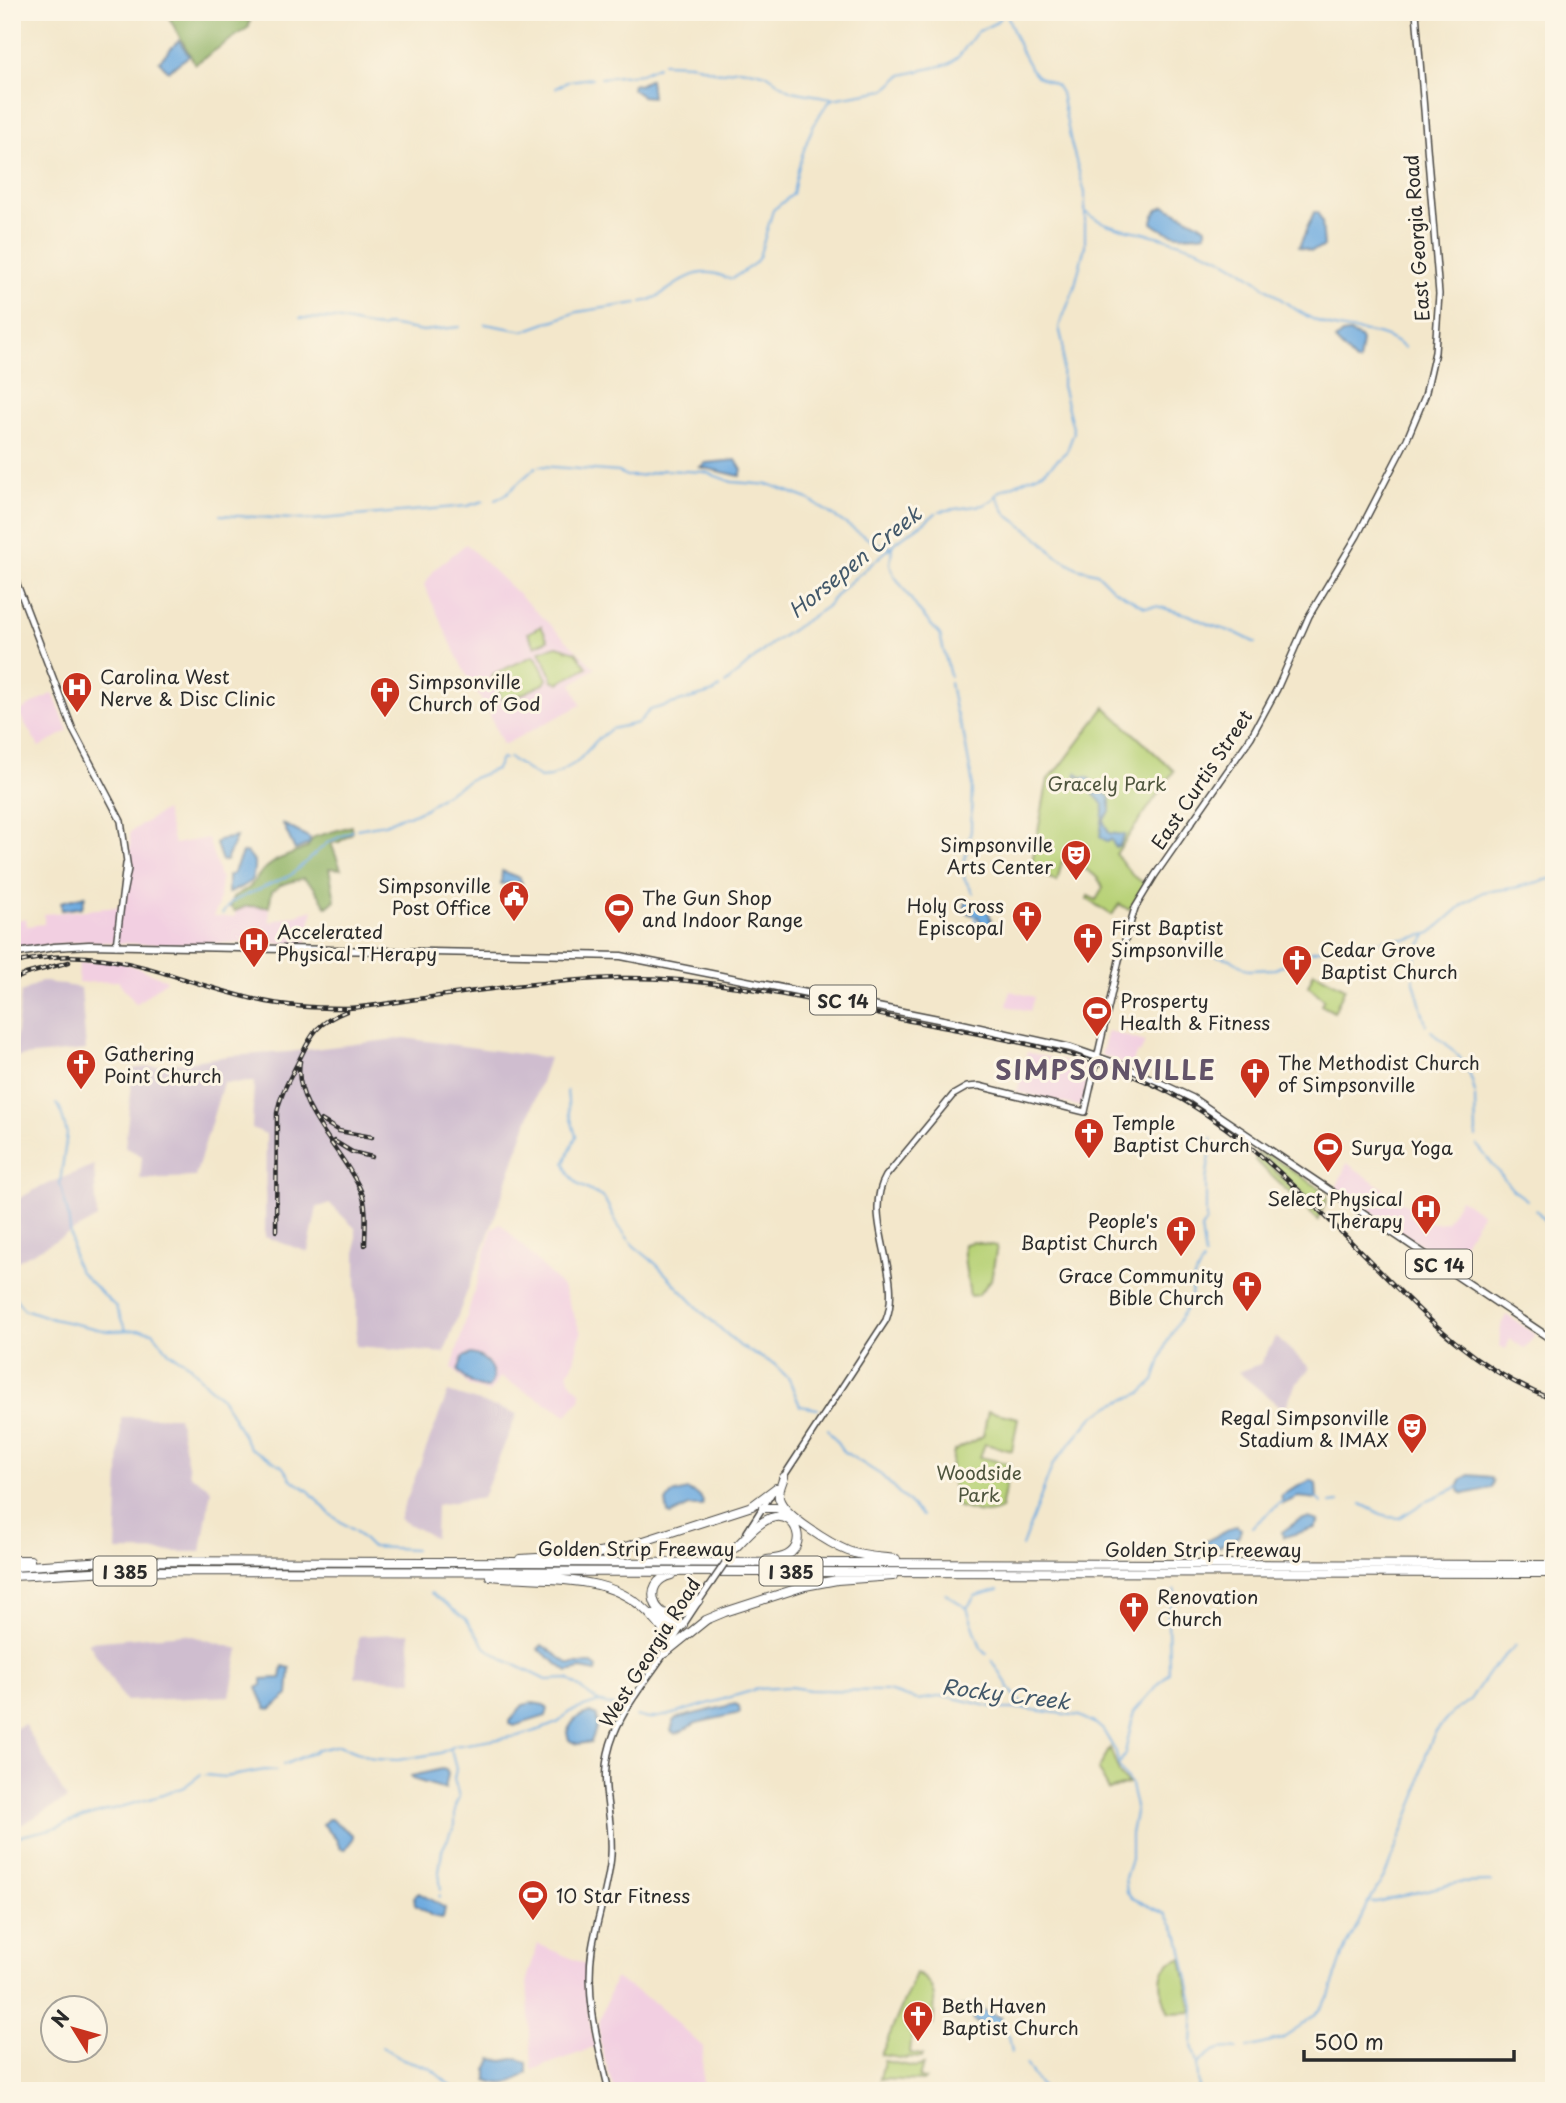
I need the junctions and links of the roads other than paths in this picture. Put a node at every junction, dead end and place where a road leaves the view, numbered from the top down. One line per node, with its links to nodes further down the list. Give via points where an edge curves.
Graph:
1 (1416, 12): 2 (main road, East Georgia Road, via 1439,294 1437,340 1419,411)
2 (1360, 530): 6 (main road, East Curtis Street, via 1309,616 1249,741 1135,908)
3 (12, 571): 4 (main road, via 73,730 124,829 128,869)
4 (116, 946): 5 (main road, via 63,946); 6 (main road, SC 14, via 621,956 953,1022)
5 (12, 954)
6 (1097, 1056): 7 (main road, East Curtis Street, via 1085,1112 981,1086); 8 (main road, SC 14, via 1192,1098)
7 (953, 1095): 9 (main road, West Georgia Road, via 886,1176 879,1191 891,1292 886,1321)
8 (1554, 1341)
9 (784, 1477): 10 (main road, West Georgia Road); 12 (highway, via 779,1494)
10 (776, 1488): 11 (main road, West Georgia Road); 16 (highway, via 752,1506 616,1550)
11 (763, 1508): 12 (highway); 13 (main road, West Georgia Road)
12 (790, 1513): 20 (highway, via 848,1551)
13 (733, 1551): 17 (highway, via 764,1521 777,1516 788,1519 798,1532 795,1550 785,1557); 25 (main road, West Georgia Road, bridge)
14 (12, 1560): 15 (highway)
15 (106, 1561): 16 (highway, Golden Strip Freeway / I 385); 19 (highway, Golden Strip Freeway / I 385)
16 (460, 1563): 17 (highway, Golden Strip Freeway / I 385)
17 (744, 1564): 20 (highway, Golden Strip Freeway / I 385)
18 (1554, 1565): 20 (highway, Golden Strip Freeway / I 385)
19 (12, 1567)
20 (939, 1568): 22 (highway, Golden Strip Freeway / I 385); 23 (highway, Golden Strip Freeway / I 385); 28 (highway, via 805,1586 706,1620)
21 (441, 1571): 22 (highway, Golden Strip Freeway / I 385); 24 (highway, Golden Strip Freeway / I 385, via 112,1570); 26 (highway, via 598,1583 623,1592)
22 (686, 1572): 25 (highway, via 659,1580 654,1600 661,1611 673,1616)
23 (1554, 1573)
24 (12, 1577)
25 (698, 1601): 27 (main road, West Georgia Road)
26 (648, 1611): 27 (highway); 28 (highway, via 664,1631)
27 (683, 1625): 28 (main road, West Georgia Road)
28 (667, 1650): 29 (main road, West Georgia Road, via 618,1724 605,1769 611,1855 590,1977 593,2023)
29 (610, 2091)

